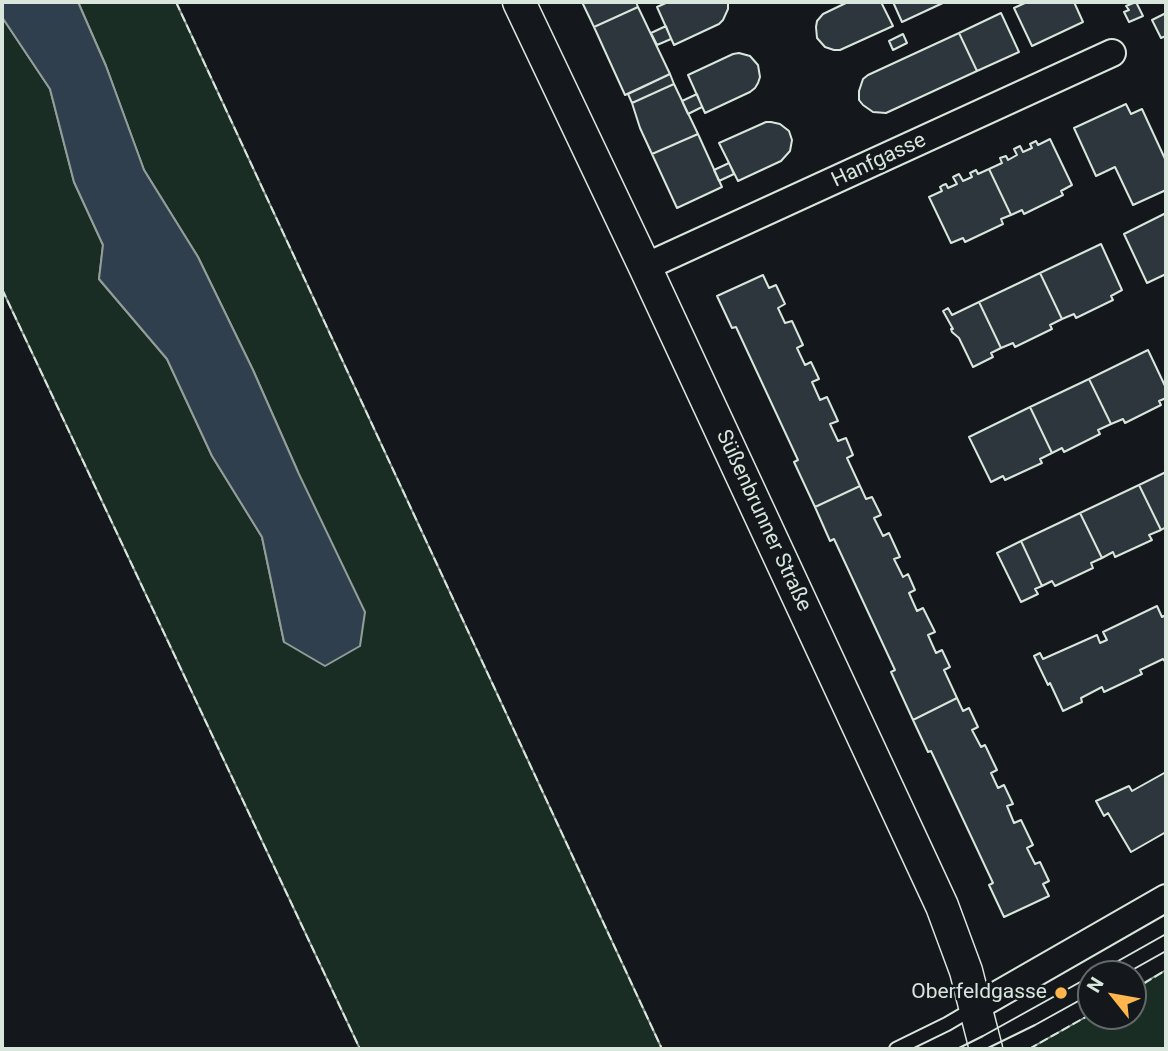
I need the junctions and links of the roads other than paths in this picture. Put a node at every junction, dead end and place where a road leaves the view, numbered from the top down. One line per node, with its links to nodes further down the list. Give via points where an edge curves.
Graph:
1 (519, 2): 3 (street, Süßenbrunner Straße)
2 (1112, 53): 3 (street, Hanfgasse)
3 (645, 268): 5 (street, Süßenbrunner Straße, via 942,906)
4 (1166, 898): 5 (street)
5 (976, 1007): 6 (lane); 7 (street, Süßenbrunner Straße)
6 (896, 1049)
7 (986, 1049)

